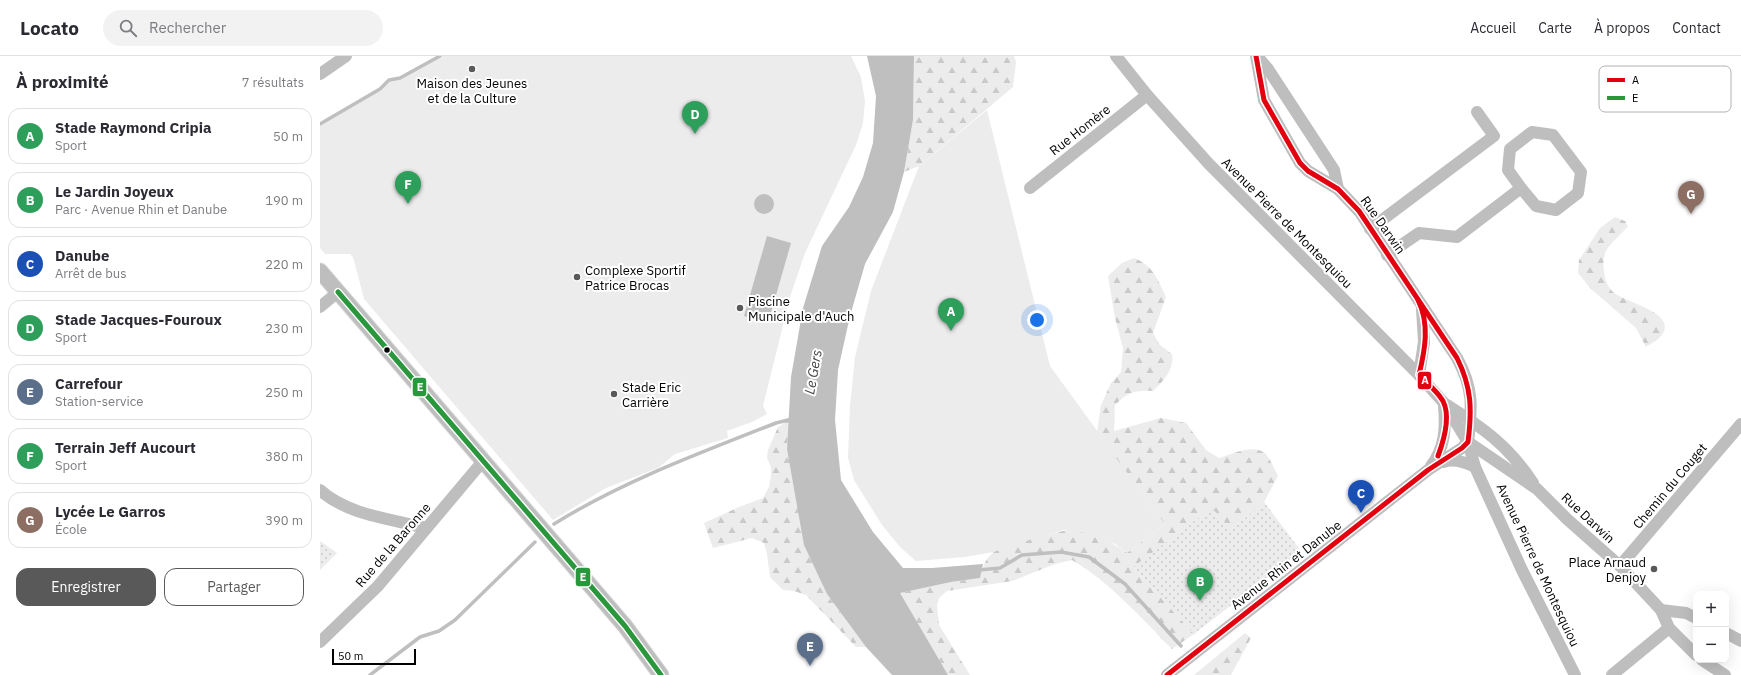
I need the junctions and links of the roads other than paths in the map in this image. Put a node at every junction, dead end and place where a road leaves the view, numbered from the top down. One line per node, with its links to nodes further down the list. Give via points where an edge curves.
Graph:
1 (346, 56): 4 (street)
2 (1116, 56): 5 (street, Avenue Pierre de Montesquiou)
3 (1256, 56): 9 (street, via 1268,69 1334,170); 9 (street, Rue Darwin, via 1264,100 1300,163 1308,172)
4 (320, 74)
5 (1148, 95): 7 (street, Rue Homère); 16 (street, Avenue Pierre de Montesquiou, via 1209,164)
6 (1477, 112): 10 (street, via 1494,136)
7 (1030, 188)
8 (1521, 188): 8 (street, via 1536,206 1556,210 1578,193 1581,172 1553,135 1532,132 1510,149 1508,170); 11 (street, via 1457,237 1419,233)
9 (1338, 189): 10 (street, Rue Darwin, via 1359,211)
10 (1370, 229): 11 (street, Rue Darwin)
11 (1388, 255): 15 (street, Rue Darwin)
12 (320, 271): 13 (main road)
13 (338, 292): 14 (street); 21 (main road)
14 (320, 307)
15 (1422, 307): 16 (street, Rue Darwin, via 1424,342); 18 (street, Rue Darwin, via 1465,372 1470,390)
16 (1419, 375): 17 (street, Avenue Pierre de Montesquiou)
17 (1444, 403): 18 (street, Avenue Pierre de Montesquiou); 20 (street, Avenue Pierre de Montesquiou); 24 (street, via 1444,437 1436,460)
18 (1470, 420): 20 (street, Rue Darwin); 25 (street, Rue Darwin, via 1505,446 1524,468)
19 (1741, 424): 28 (street, Chemin du Couget)
20 (1465, 437): 22 (street, Avenue Rhin et Danube); 23 (street, Avenue Pierre de Montesquiou); 25 (street, Rue Darwin)
21 (483, 461): 27 (street, Rue de la Baronne); 37 (main road, via 625,626)
22 (1440, 463): 23 (street, via 1456,460); 24 (street, Avenue Rhin et Danube)
23 (1475, 467): 39 (street, Avenue Pierre de Montesquiou, via 1522,570)
24 (1428, 470): 38 (street, Avenue Rhin et Danube)
25 (1537, 489): 28 (street, Rue Darwin)
26 (320, 490): 27 (street, via 345,507)
27 (426, 528): 34 (street, Rue de la Baronne, via 365,599)
28 (1620, 566): 29 (street)
29 (1661, 610): 30 (street, via 1686,613); 31 (street)
30 (1693, 616)
31 (1669, 628): 35 (street); 40 (street)
32 (1729, 635): 33 (street)
33 (1741, 641)
34 (320, 642)
35 (1693, 652)
36 (1707, 663): 41 (street)
37 (661, 675)
38 (1167, 675)
39 (1575, 675)
40 (1612, 675)
41 (1725, 675)

